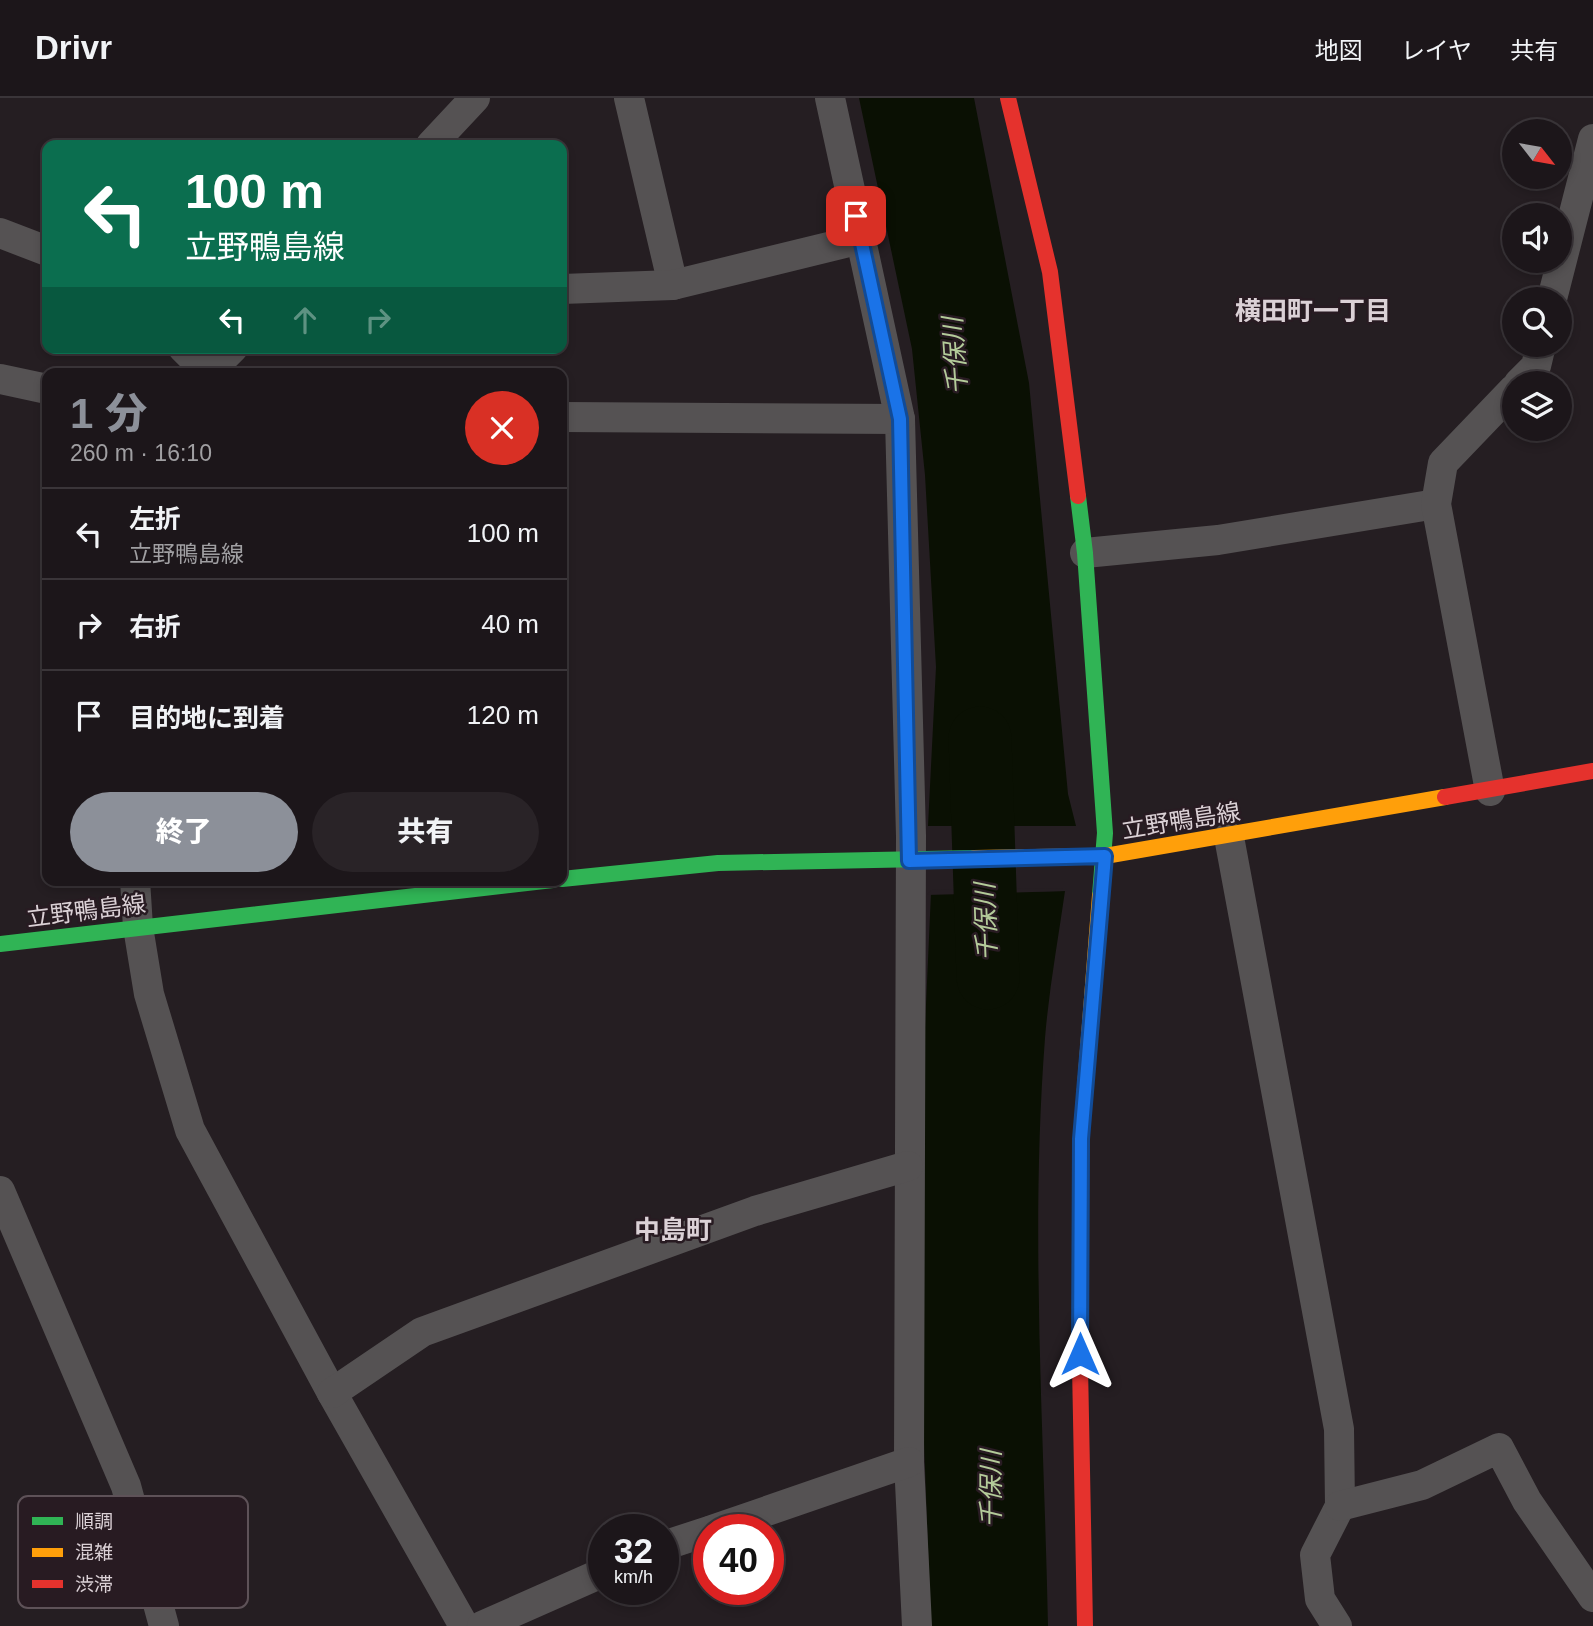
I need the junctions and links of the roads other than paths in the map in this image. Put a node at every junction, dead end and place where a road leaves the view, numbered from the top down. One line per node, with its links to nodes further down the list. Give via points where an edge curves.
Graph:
1 (475, 98): 6 (street)
2 (629, 98): 10 (street)
3 (830, 98): 8 (street)
4 (1008, 98): 23 (main road, via 1050,272)
5 (1593, 139): 11 (street)
6 (436, 140)
7 (0, 233): 9 (street)
8 (861, 239): 10 (street); 21 (street)
9 (42, 249)
10 (673, 285): 12 (street)
11 (1555, 287)
12 (567, 289)
13 (190, 354): 15 (street)
14 (227, 354): 16 (street)
15 (205, 368)
16 (213, 368)
17 (0, 379): 18 (street)
18 (42, 388)
19 (1502, 402): 22 (street, via 1443,463)
20 (567, 417): 21 (street)
21 (900, 419): 28 (street)
22 (1436, 504): 23 (street, via 1218,540); 25 (street)
23 (1085, 553): 27 (main road)
24 (1593, 771): 25 (main road, 立野鴨島線)
25 (1490, 790): 26 (main road, 立野鴨島線)
26 (1229, 837): 27 (main road, 立野鴨島線); 39 (street, via 1339,1429)
27 (1097, 856): 28 (main road, 立野鴨島線); 48 (main road, via 1081,1139)
28 (918, 861): 29 (main road, 立野鴨島線, via 718,863); 34 (street)
29 (567, 878)
30 (135, 886): 32 (street)
31 (500, 886): 32 (main road, 立野鴨島線)
32 (138, 927): 33 (main road, 立野鴨島線); 36 (street, via 149,994 190,1130)
33 (0, 944)
34 (908, 1166): 36 (street, via 755,1211 422,1332); 37 (street)
35 (0, 1191): 38 (street)
36 (332, 1393): 45 (street)
37 (909, 1462): 40 (street); 47 (street)
38 (129, 1496)
39 (1340, 1506): 42 (street, via 1422,1485 1499,1448 1527,1500); 49 (street, via 1315,1555 1320,1599)
40 (758, 1514)
41 (588, 1579): 46 (street)
42 (1593, 1597)
43 (159, 1608): 44 (street)
44 (164, 1626)
45 (464, 1626)
46 (482, 1626)
47 (917, 1626)
48 (1085, 1626)
49 (1337, 1626)

